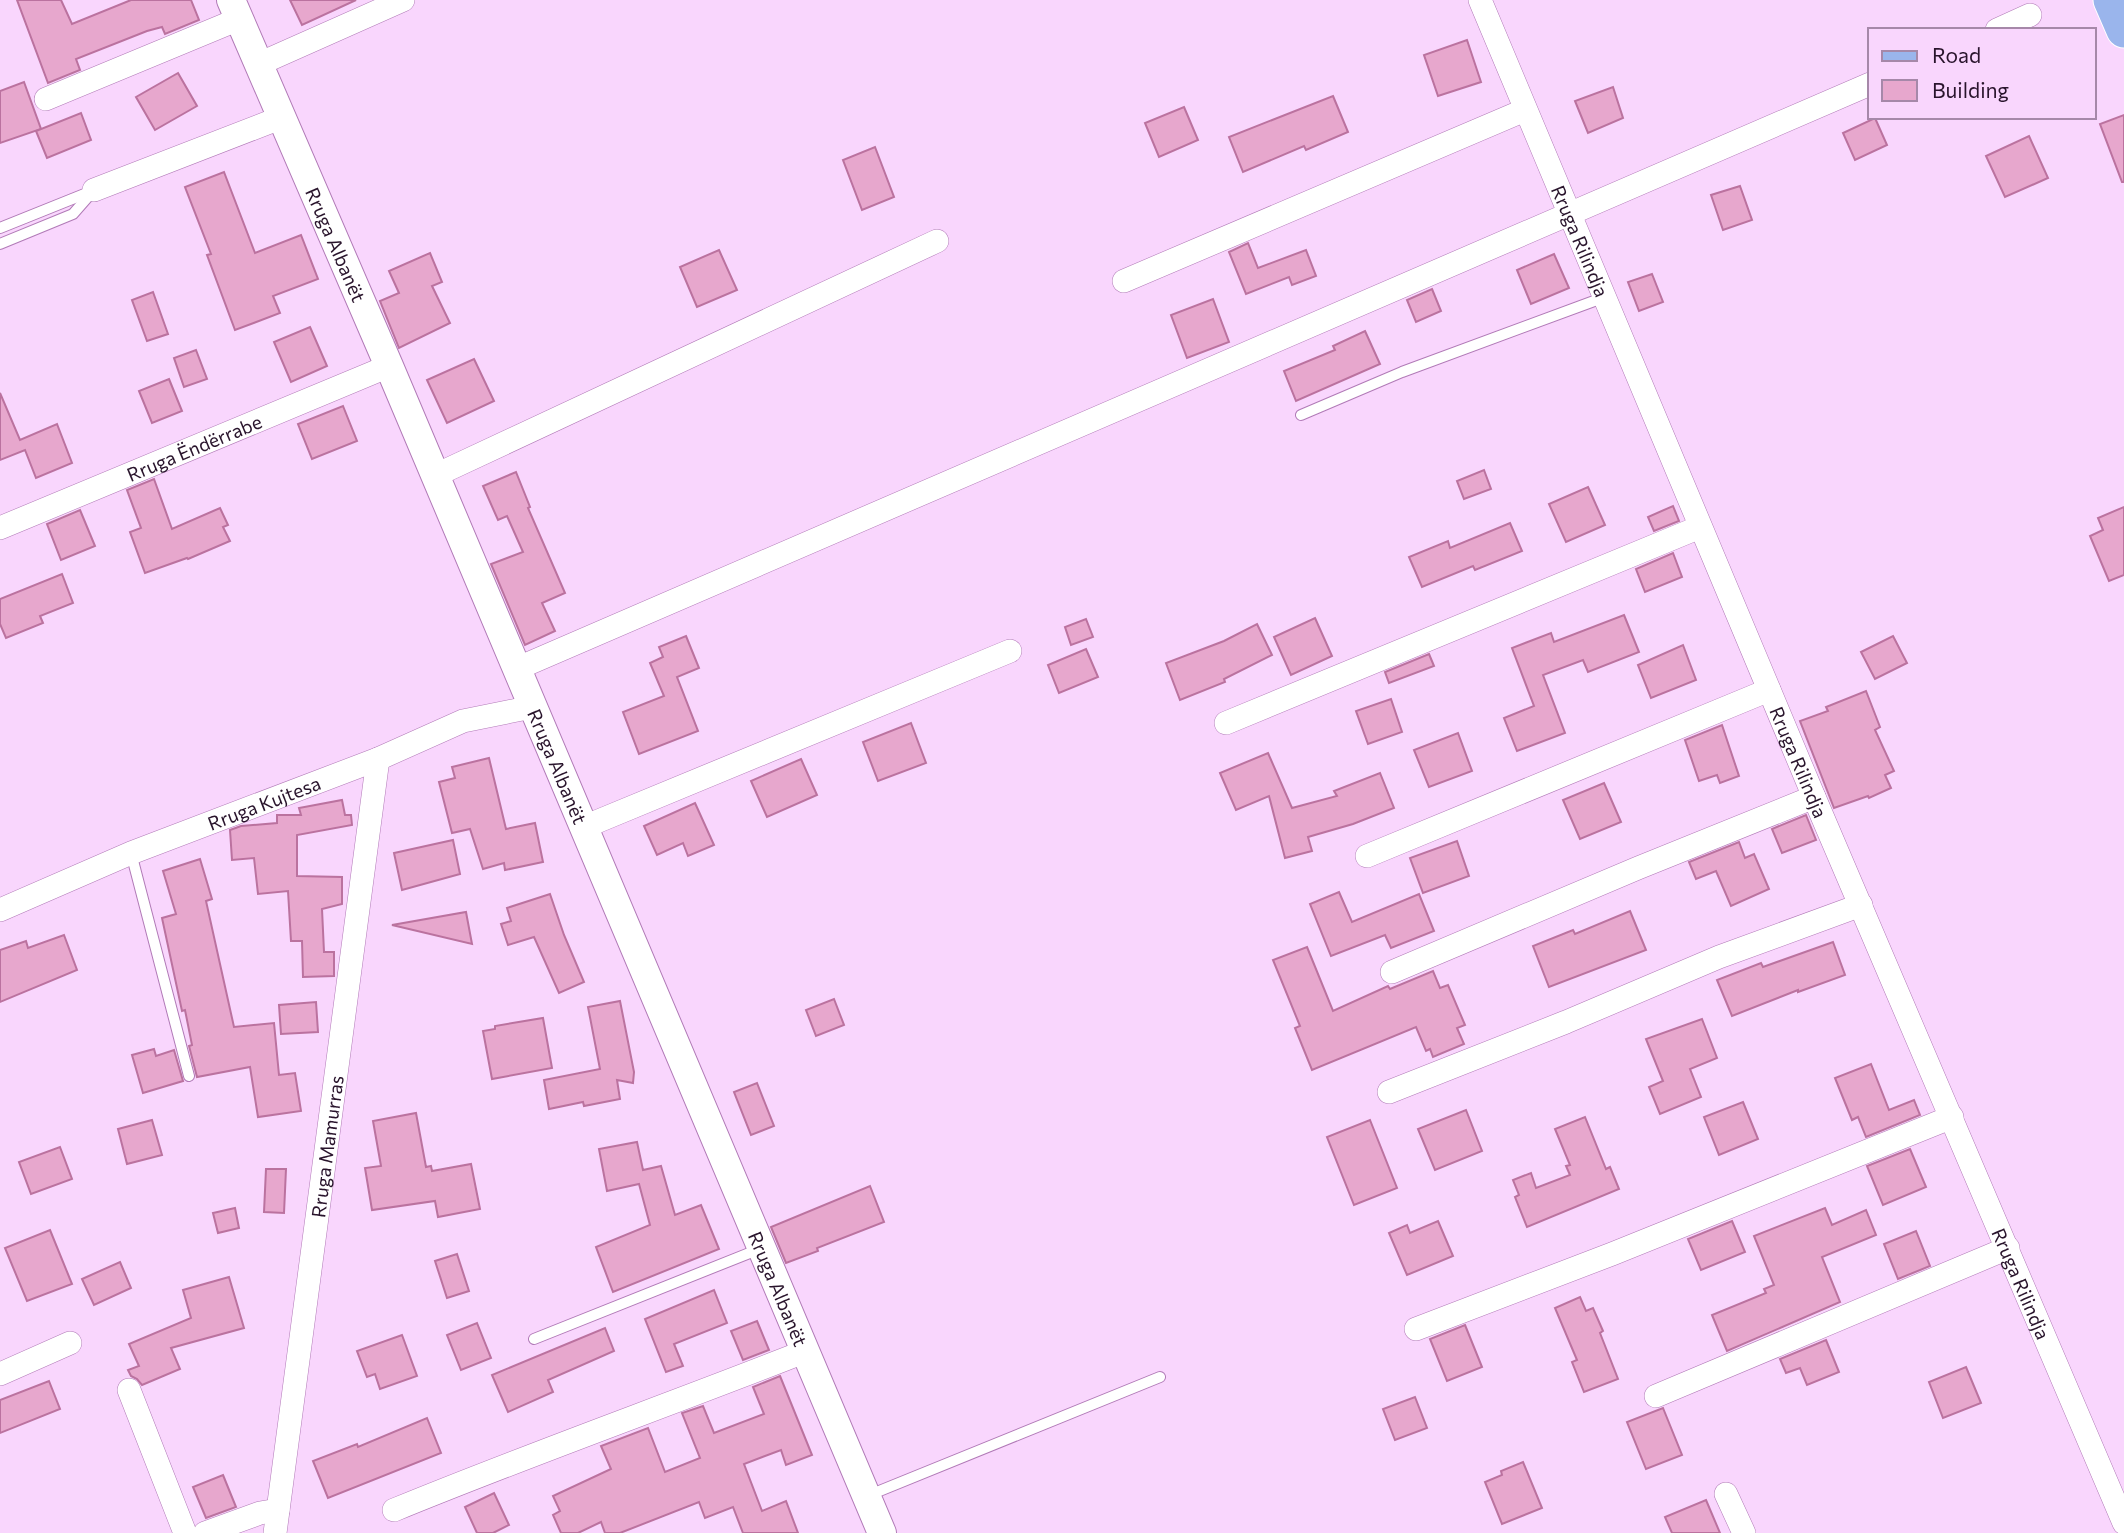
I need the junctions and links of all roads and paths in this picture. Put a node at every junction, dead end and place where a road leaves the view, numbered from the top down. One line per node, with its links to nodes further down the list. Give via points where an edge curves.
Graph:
1 (403, 0): 8 (street)
2 (1480, 0): 11 (street, Rruga Rilindja)
3 (2111, 0): 7 (main road)
4 (235, 9): 8 (street, Rruga Albanët); 10 (street)
5 (2030, 15): 6 (street)
6 (2001, 28)
7 (2124, 30)
8 (259, 64): 12 (street, Rruga Albanët)
9 (1868, 85): 14 (street)
10 (46, 99)
11 (1525, 110): 14 (street, Rruga Rilindja); 18 (street)
12 (280, 118): 13 (street); 20 (street, Rruga Albanët)
13 (94, 190): 15 (lane); 17 (lane, via 73,214)
14 (1569, 213): 19 (street, Rruga Rilindja); 26 (street)
15 (0, 228)
16 (937, 241): 22 (street)
17 (0, 244)
18 (1124, 281)
19 (1605, 297): 21 (lane, via 1402,372); 23 (street, Rruga Rilindja)
20 (389, 366): 22 (street, Rruga Albanët); 24 (street, Rruga Ëndërrabe)
21 (1301, 415)
22 (434, 476): 26 (street, Rruga Albanët)
23 (1700, 527): 27 (street, Rruga Rilindja); 29 (street)
24 (0, 528)
25 (1010, 651): 32 (street)
26 (516, 669): 28 (street, Rruga Albanët)
27 (1769, 690): 31 (street, Rruga Rilindja); 34 (street)
28 (532, 707): 30 (street, Rruga Kujtesa, via 463,721); 32 (street, Rruga Albanët)
29 (1226, 723)
30 (378, 759): 33 (street, Rruga Kujtesa); 54 (street, Rruga Mamurras)
31 (1814, 797): 35 (street, Rruga Rilindja); 37 (street)
32 (584, 827): 41 (street, Rruga Albanët)
33 (131, 853): 36 (street, Rruga Kujtesa); 38 (lane)
34 (1367, 856)
35 (1861, 905): 39 (street, via 1719,957); 40 (street, Rruga Rilindja)
36 (0, 910)
37 (1392, 972)
38 (188, 1076)
39 (1389, 1093)
40 (1952, 1117): 42 (street, Rruga Rilindja); 43 (street)
41 (762, 1248): 44 (lane); 46 (street, Rruga Albanët)
42 (2008, 1248): 50 (street); 55 (street, Rruga Rilindja)
43 (1416, 1328)
44 (534, 1339)
45 (70, 1343): 47 (street)
46 (806, 1351): 52 (street, Rruga Albanët); 53 (street)
47 (0, 1374)
48 (1160, 1377): 52 (lane)
49 (129, 1391): 56 (street)
50 (1656, 1396)
51 (1726, 1494): 59 (street)
52 (867, 1496): 58 (street, Rruga Albanët)
53 (394, 1510)
54 (277, 1522): 57 (street, via 242,1519)
55 (2124, 1523)
56 (185, 1533)
57 (205, 1533)
58 (883, 1533)
59 (1744, 1533)

